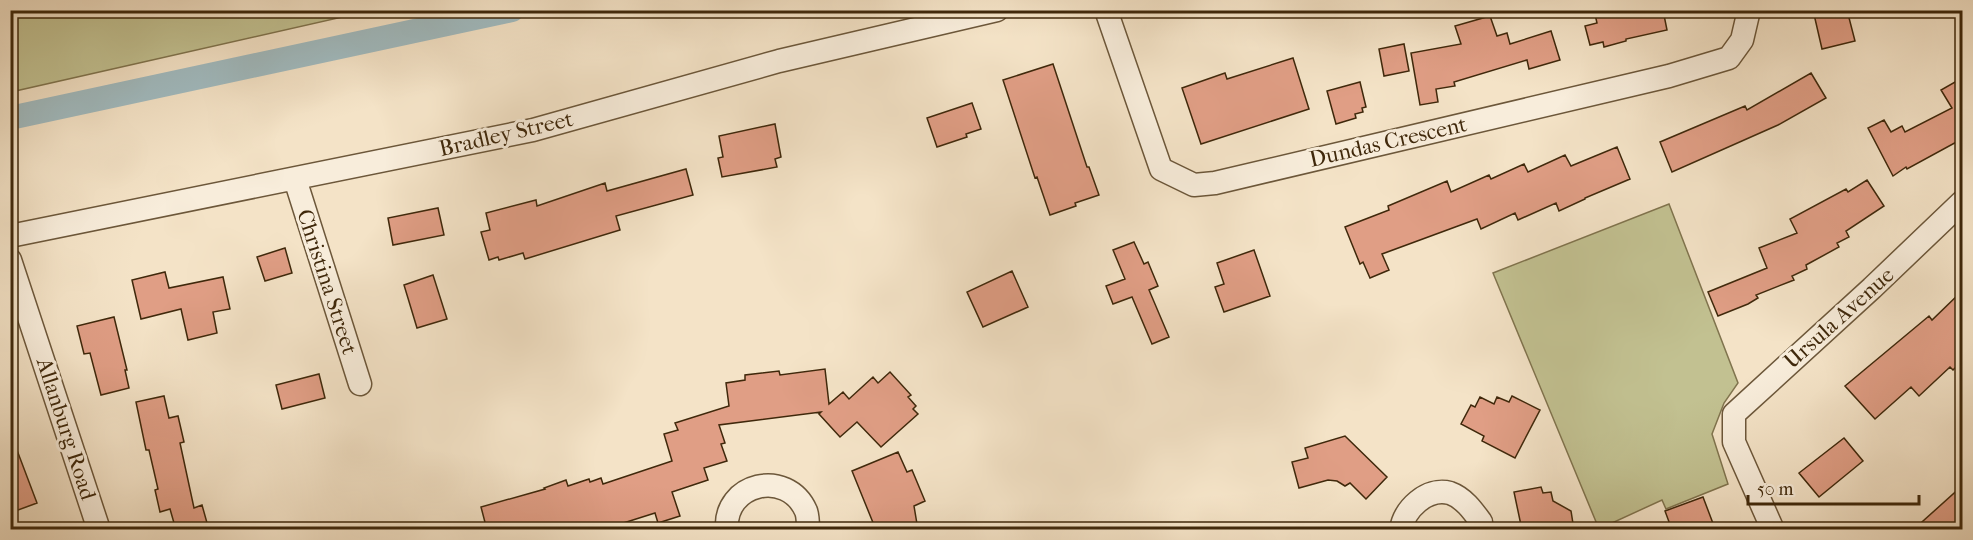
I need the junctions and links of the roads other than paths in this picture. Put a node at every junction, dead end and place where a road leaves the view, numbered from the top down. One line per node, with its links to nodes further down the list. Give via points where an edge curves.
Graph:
1 (997, 10): 4 (street, Bradley Street, via 779,60 532,130)
2 (1106, 10): 3 (street, Dundas Crescent, via 1161,169 1194,185 1669,76 1729,58 1742,40)
3 (1749, 10)
4 (295, 179): 6 (street, Bradley Street); 8 (street, Christina Street)
5 (1962, 202): 14 (street, Ursula Avenue, via 1734,414 1734,442)
6 (10, 236)
7 (10, 260): 9 (street, Allanburg Road)
8 (360, 384)
9 (99, 530)
10 (727, 530): 11 (street, via 726,519 736,500 753,487 775,485 794,494 807,512)
11 (808, 530)
12 (1401, 530): 13 (street, via 1410,508 1428,495 1449,493 1468,504 1481,522)
13 (1480, 530)
14 (1773, 530)

